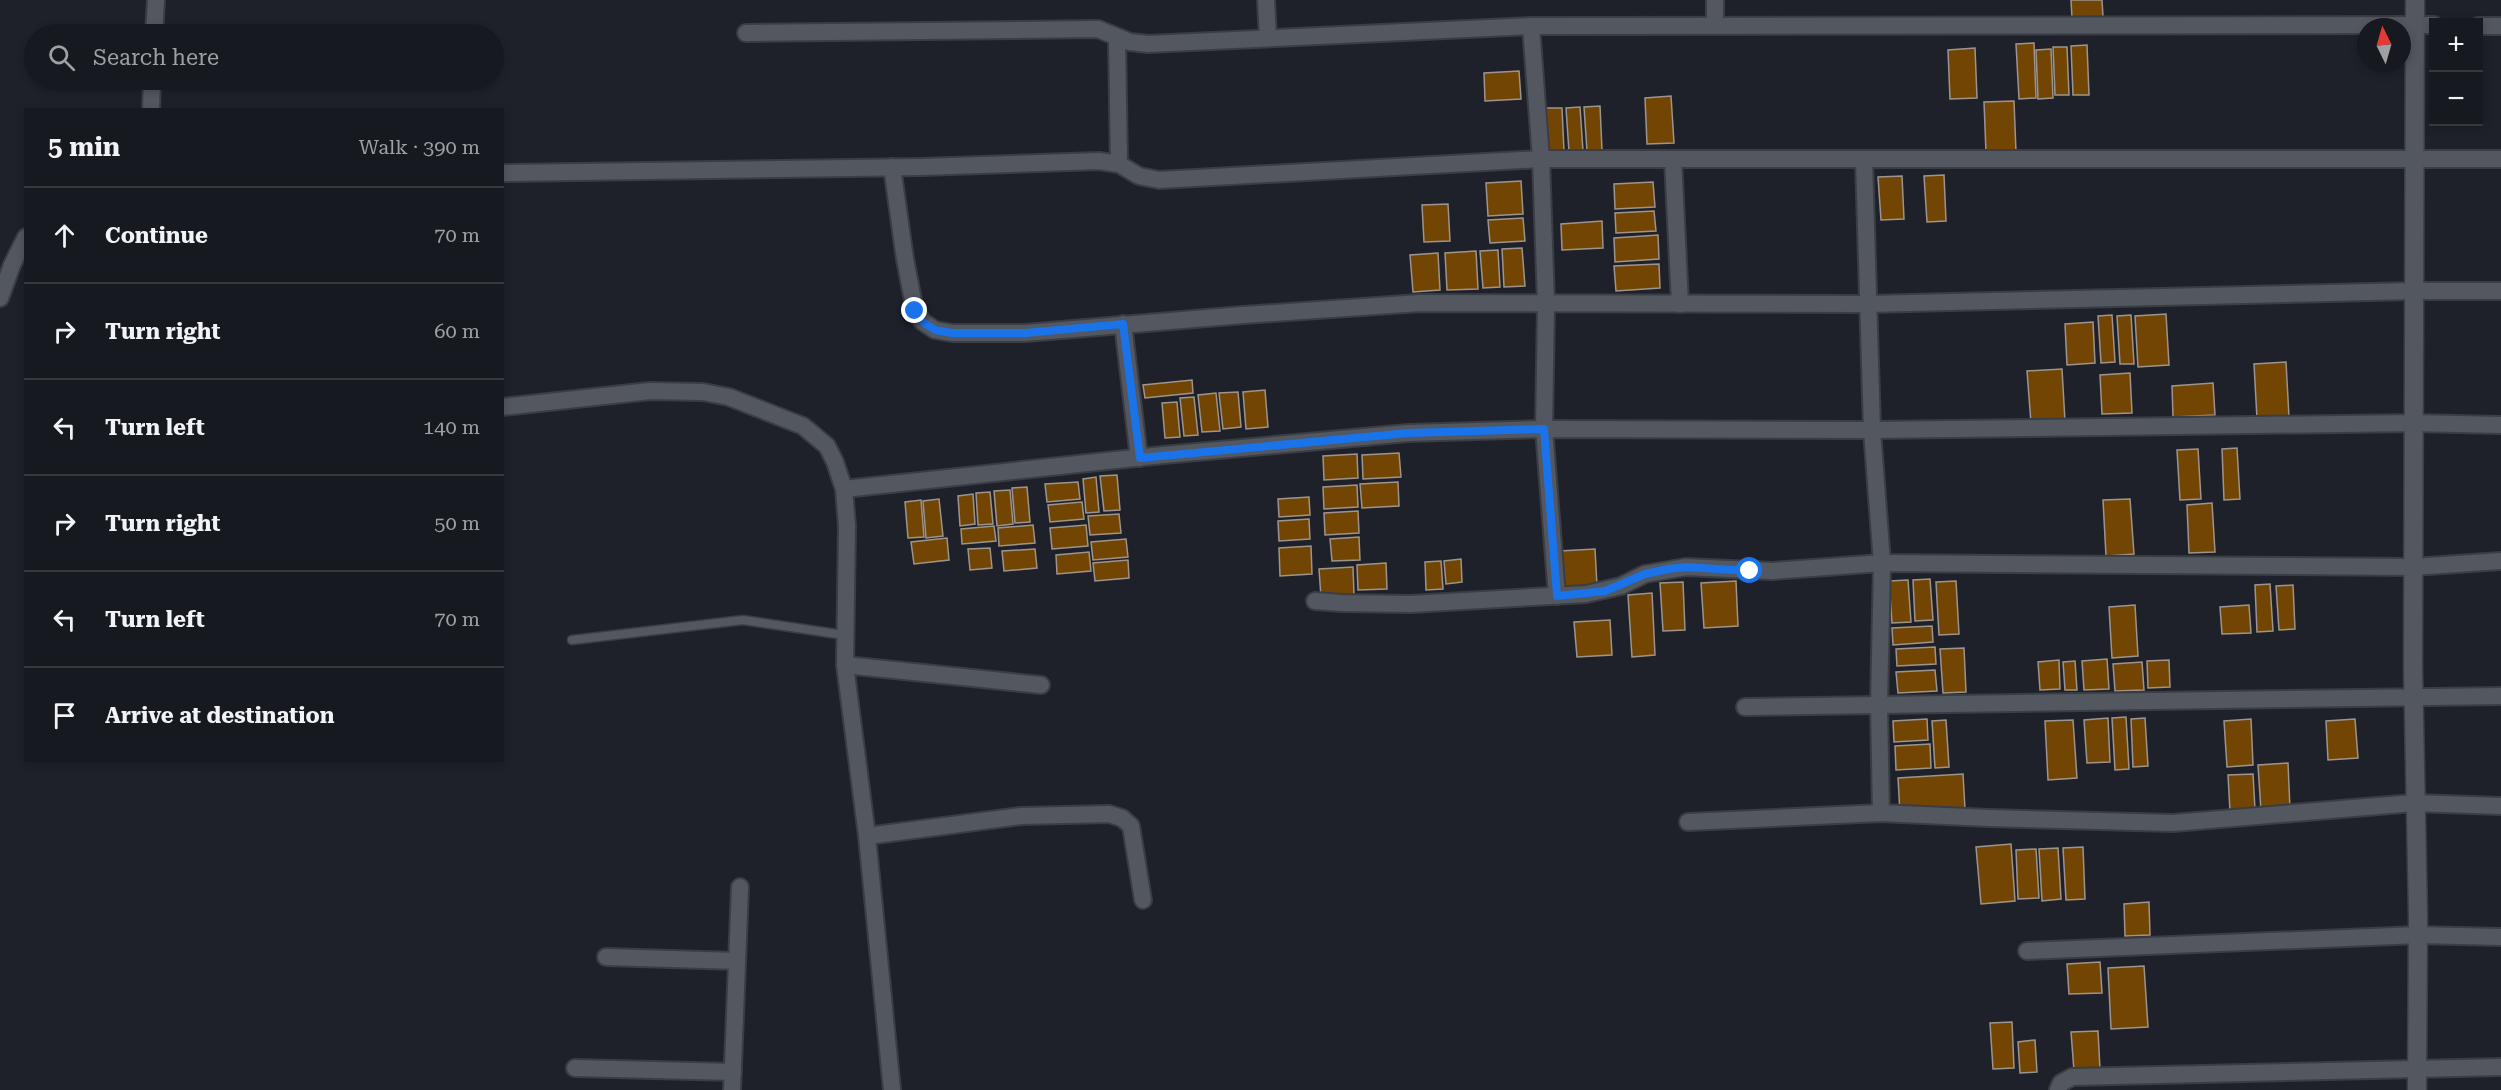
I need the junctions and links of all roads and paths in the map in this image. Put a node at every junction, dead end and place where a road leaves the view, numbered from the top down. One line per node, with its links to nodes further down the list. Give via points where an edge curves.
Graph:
1 (156, 0): 5 (street)
2 (1266, 0): 13 (street)
3 (1715, 0): 6 (street)
4 (2415, 0): 7 (street)
5 (155, 24)
6 (1715, 25): 7 (street); 8 (street)
7 (2424, 25): 16 (street)
8 (1531, 26): 13 (street); 17 (street)
9 (2483, 26): 10 (street)
10 (2500, 26)
11 (746, 33): 12 (street, via 1098,29)
12 (1117, 38): 13 (street, via 1148,44); 21 (street)
13 (1268, 38)
14 (152, 90): 15 (street)
15 (151, 108)
16 (2415, 158): 19 (street); 20 (street); 25 (street)
17 (1541, 159): 18 (street); 21 (street, via 1159,180 1139,176); 28 (street)
18 (1673, 159): 20 (street); 29 (street)
19 (2501, 159)
20 (1864, 160): 30 (street)
21 (1119, 164): 22 (street)
22 (892, 167): 23 (street); 31 (street, via 904,259 915,311 923,322 935,330 952,333 1025,333)
23 (504, 173)
24 (24, 241): 27 (street)
25 (2414, 291): 26 (street); 30 (street); 33 (street)
26 (2501, 291)
27 (0, 298)
28 (1546, 304): 29 (street); 31 (street, via 1420,303); 35 (street)
29 (1680, 304): 30 (street)
30 (1868, 304): 36 (street)
31 (1123, 324): 37 (street)
32 (504, 407): 38 (street, via 650,392 703,392 729,397 803,426 827,446)
33 (2413, 423): 34 (street); 36 (street); 41 (street)
34 (2501, 425)
35 (1544, 429): 36 (street); 37 (street, via 1408,433); 42 (street)
36 (1872, 430): 40 (street)
37 (1140, 458): 38 (street)
38 (844, 489): 44 (street)
39 (2501, 561): 41 (street)
40 (1882, 563): 41 (street); 42 (street, via 1772,571 1686,567 1645,574 1605,591); 50 (street)
41 (2413, 567): 48 (street)
42 (1557, 596): 43 (street, via 1411,604)
43 (1315, 601)
44 (844, 635): 45 (lane, via 743,620); 46 (street)
45 (572, 640)
46 (844, 665): 47 (street); 56 (street)
47 (1041, 685)
48 (2413, 696): 49 (street); 50 (street); 52 (street)
49 (2501, 696)
50 (1879, 705): 51 (street); 54 (street)
51 (1745, 707)
52 (2414, 803): 53 (street); 54 (street, via 2173,823); 59 (street)
53 (2501, 806)
54 (1881, 813): 55 (street)
55 (1688, 822)
56 (867, 836): 58 (street, via 1021,816 1108,814 1131,826); 69 (street)
57 (740, 887): 63 (street)
58 (1143, 900)
59 (2418, 935): 60 (street); 61 (street); 66 (street)
60 (2501, 937)
61 (2027, 951)
62 (606, 957): 63 (street)
63 (737, 961): 67 (street)
64 (2501, 1067): 66 (street)
65 (575, 1068): 67 (street)
66 (2417, 1069): 70 (street, via 2072,1077 2061,1083); 71 (street)
67 (733, 1072): 68 (street)
68 (732, 1090)
69 (892, 1090)
70 (2058, 1090)
71 (2416, 1090)

